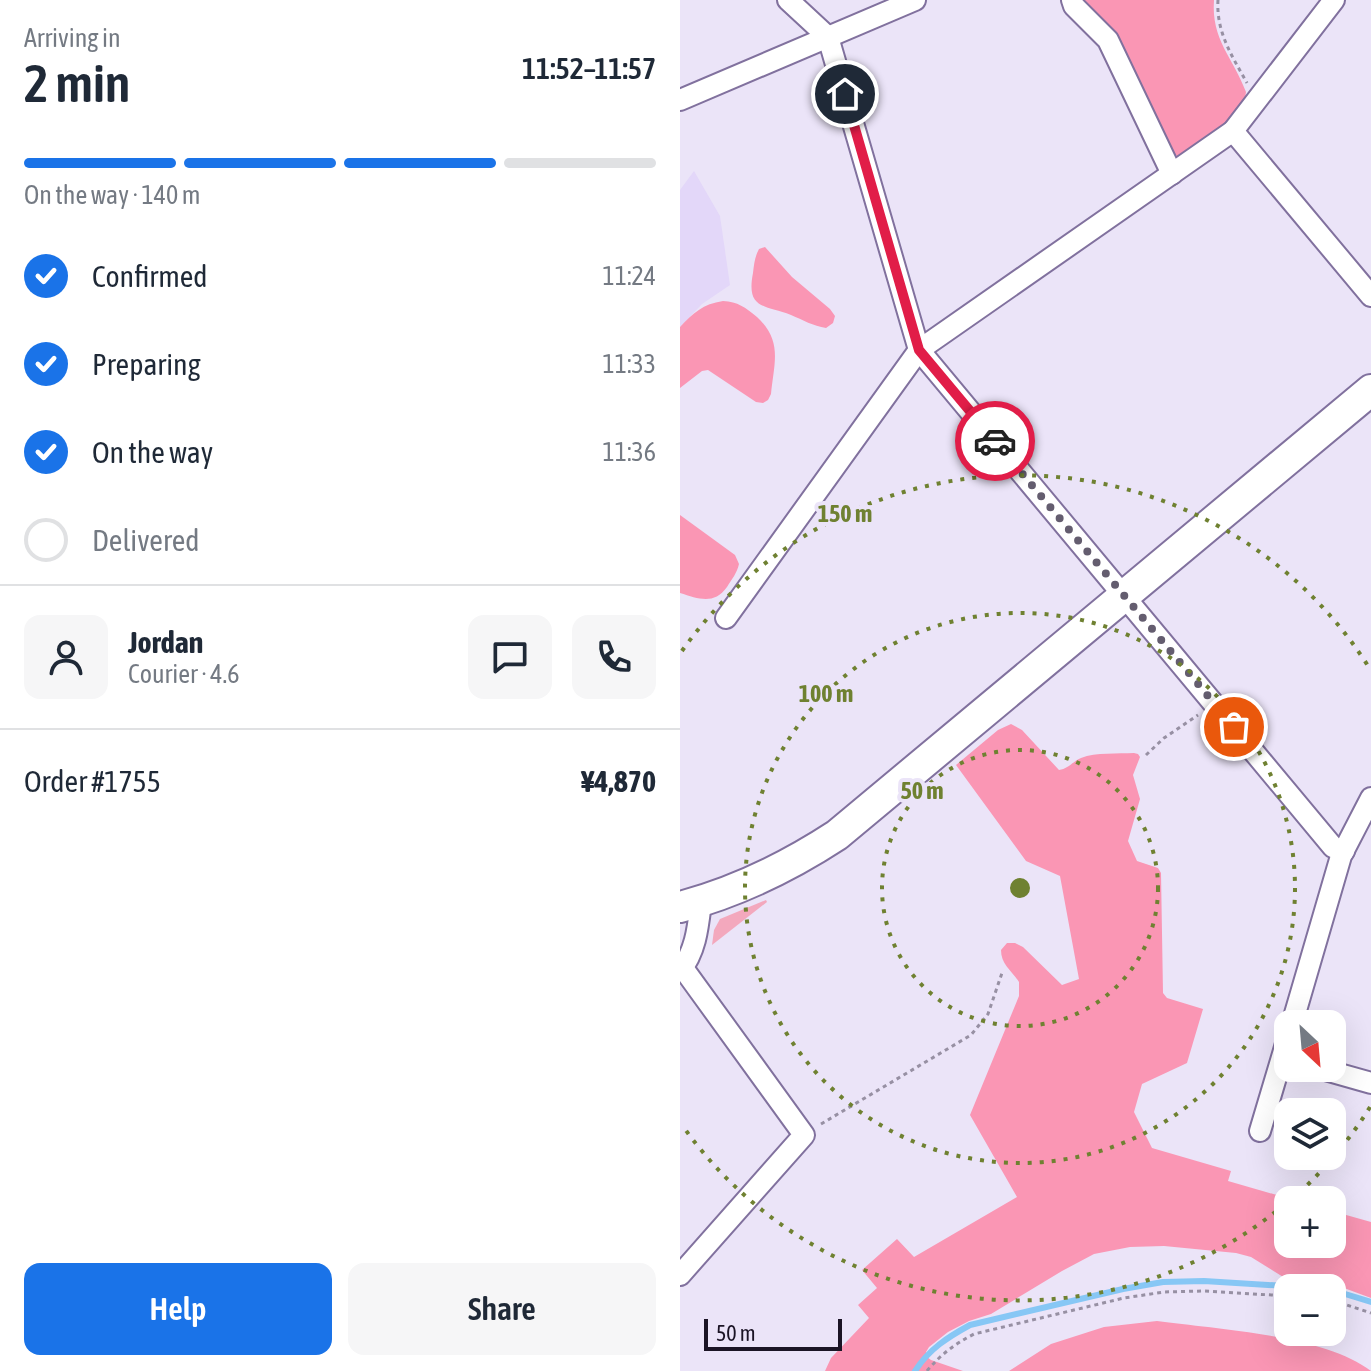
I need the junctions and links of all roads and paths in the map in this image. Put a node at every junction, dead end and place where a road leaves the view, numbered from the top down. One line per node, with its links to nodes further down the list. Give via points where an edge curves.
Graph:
1 (788, 0): 6 (street)
2 (915, 0): 6 (street)
3 (1072, 0): 10 (street, via 1108,40)
4 (1218, 0): 8 (path, via 1220,30)
5 (1334, 0): 8 (street)
6 (828, 37): 7 (street); 12 (street)
7 (680, 100)
8 (1256, 101): 9 (street)
9 (1233, 131): 10 (street); 11 (street)
10 (1172, 174): 12 (street)
11 (1371, 296)
12 (919, 350): 14 (street); 15 (street)
13 (1371, 390): 14 (street)
14 (1125, 597): 16 (street); 20 (street, via 837,835 772,874)
15 (726, 618)
16 (1214, 704): 17 (path); 19 (street, via 1333,847)
17 (1146, 755)
18 (1371, 798): 19 (street)
19 (1344, 851): 23 (street)
20 (690, 904): 21 (street, via 698,930)
21 (682, 969): 28 (street)
22 (1003, 970): 28 (path, via 988,1014 971,1035)
23 (1296, 1010)
24 (1346, 1076): 26 (street)
25 (1277, 1082): 27 (street)
26 (1371, 1083)
27 (1260, 1131)
28 (804, 1135): 29 (street)
29 (680, 1275)
30 (1274, 1295): 33 (path, via 1184,1290 1124,1298 974,1334)
31 (1346, 1303): 32 (path)
32 (1371, 1313)
33 (927, 1371)

